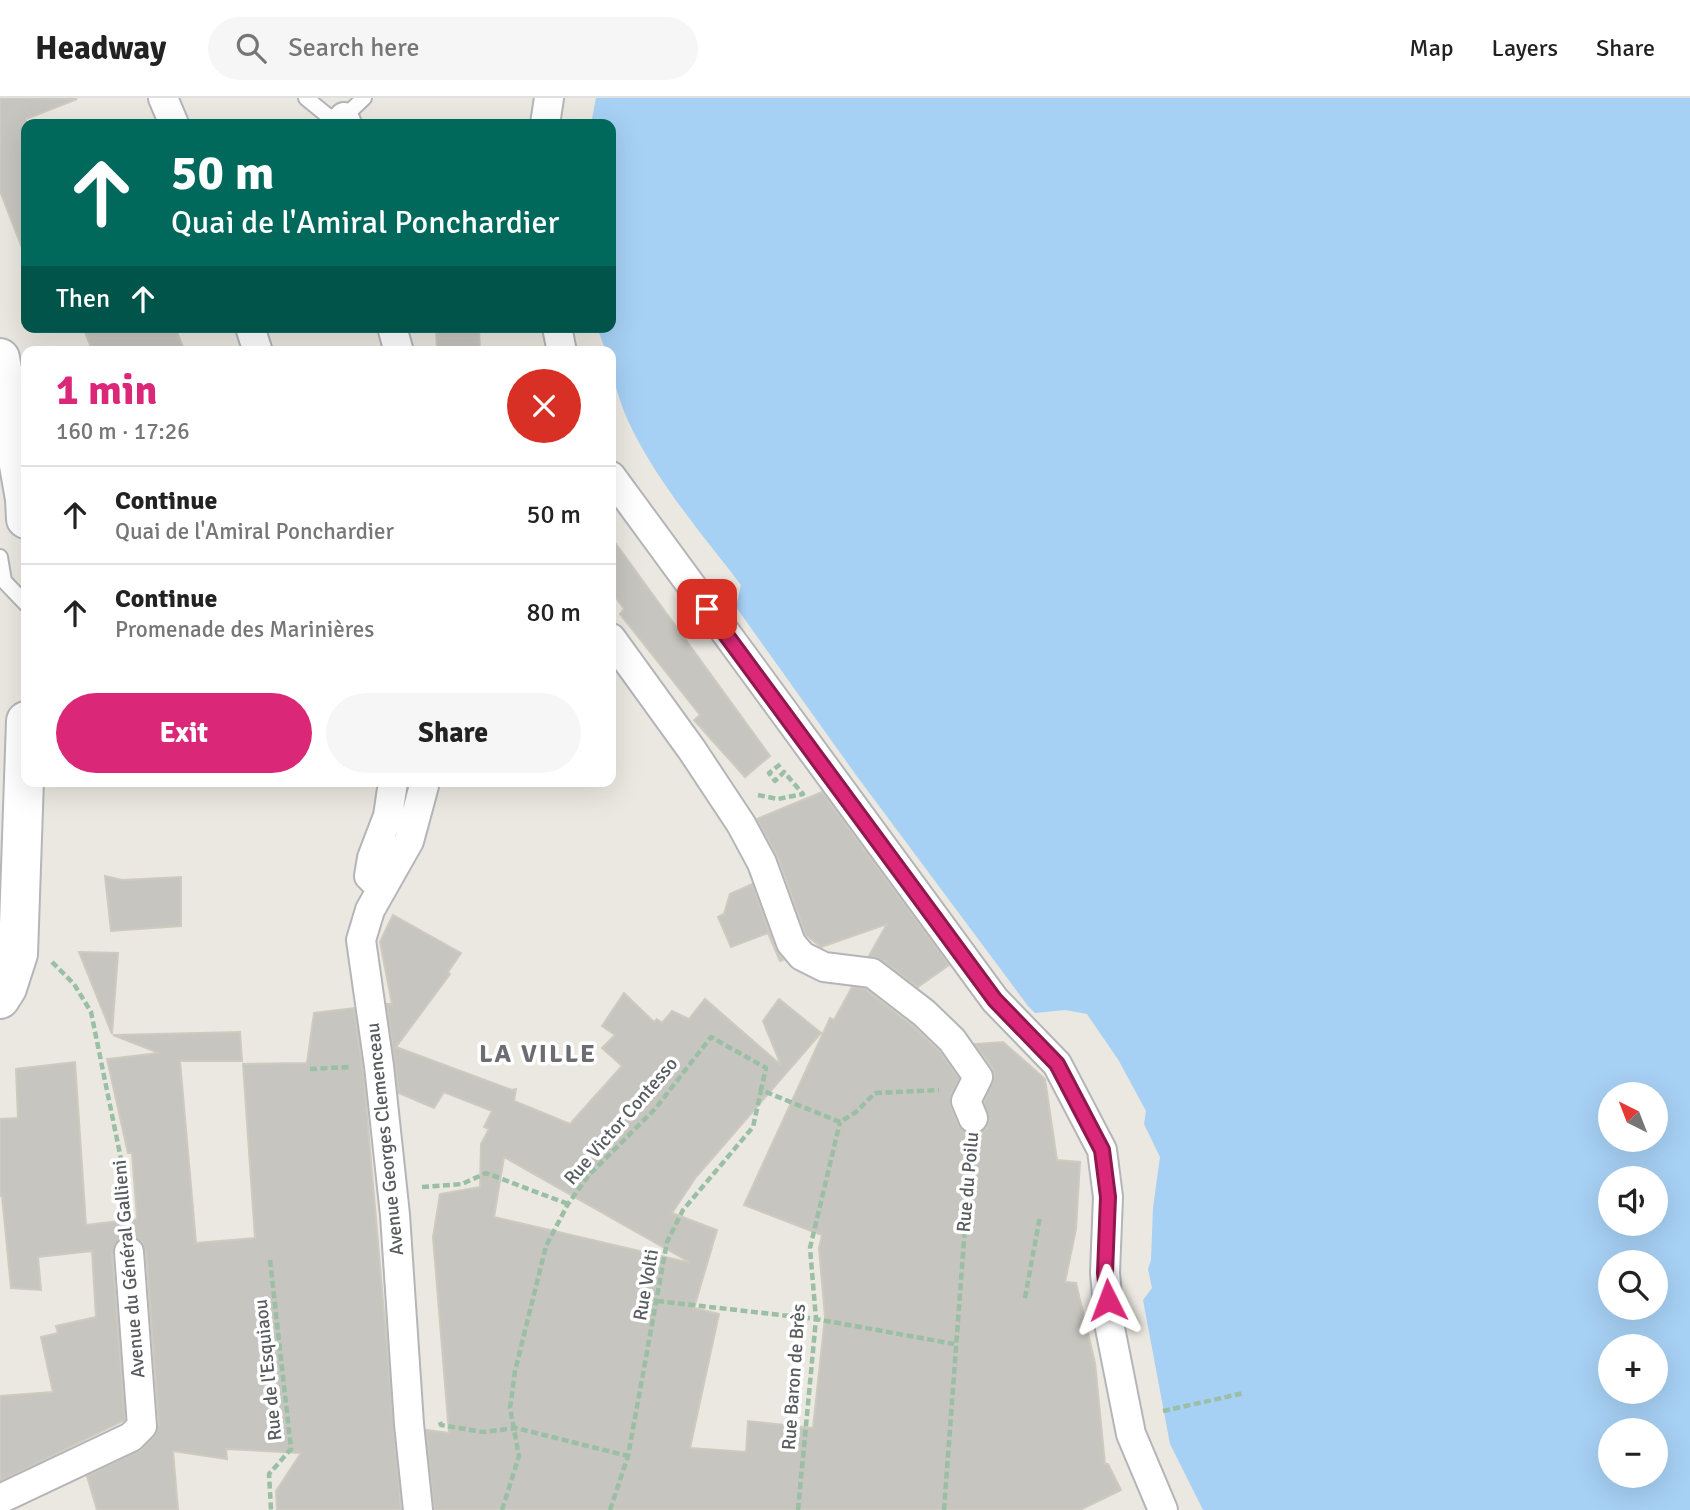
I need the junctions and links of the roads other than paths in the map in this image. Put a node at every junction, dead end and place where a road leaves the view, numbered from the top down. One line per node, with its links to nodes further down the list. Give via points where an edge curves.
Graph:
1 (163, 98): 5 (street)
2 (306, 98): 4 (lane, via 328,116)
3 (549, 98): 6 (street)
4 (352, 113)
5 (172, 119)
6 (546, 119)
7 (0, 356): 8 (street); 9 (main road)
8 (21, 364)
9 (21, 476)
10 (616, 483): 23 (street, via 995,1000 1057,1064 1102,1150 1108,1197 1105,1273 1110,1328 1131,1434)
11 (0, 557): 12 (lane, via 4,581)
12 (21, 599)
13 (616, 645): 19 (street, Rue du Poilu, via 741,824 762,863 791,943 802,956 824,967 872,973 924,1013 952,1040 978,1077 966,1101)
14 (24, 787): 18 (main road, via 18,954)
15 (392, 787): 17 (street, via 369,876)
16 (424, 787): 17 (street, Avenue Georges Clemenceau, via 409,841)
17 (381, 888): 22 (street, Avenue Georges Clemenceau, via 361,940 395,1215)
18 (0, 999)
19 (973, 1118)
20 (129, 1252): 21 (street, Avenue du Général Gallieni, via 142,1426 131,1437)
21 (0, 1499)
22 (418, 1510)
23 (1163, 1510)

